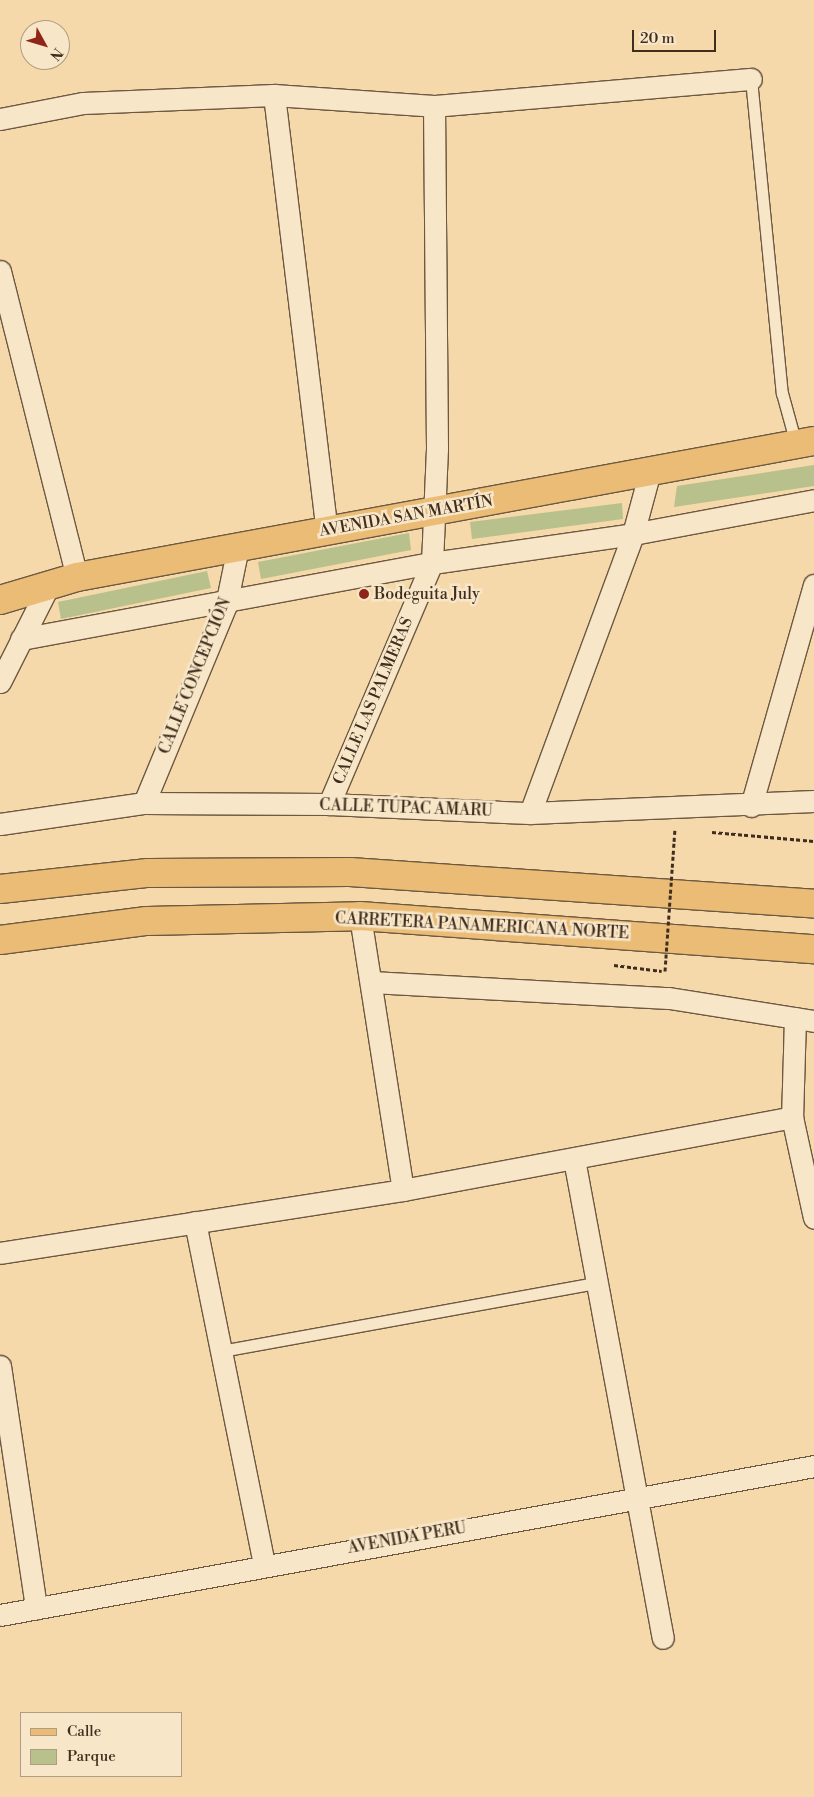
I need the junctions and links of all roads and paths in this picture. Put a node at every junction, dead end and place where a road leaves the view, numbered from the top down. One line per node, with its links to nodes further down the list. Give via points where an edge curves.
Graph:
1 (751, 79): 3 (street); 6 (lane, via 782,393)
2 (274, 94): 3 (street); 4 (street, via 83,102); 10 (street)
3 (434, 106): 9 (street, CALLE LAS PALMERAS)
4 (0, 119)
5 (0, 271): 14 (street)
6 (805, 442): 7 (main road, AVENIDA SAN MARTÍN)
7 (650, 471): 9 (main road, AVENIDA SAN MARTÍN); 11 (street)
8 (814, 500): 11 (street)
9 (436, 510): 10 (main road, AVENIDA SAN MARTÍN); 13 (street, CALLE LAS PALMERAS)
10 (327, 530): 12 (main road, AVENIDA SAN MARTÍN)
11 (633, 534): 13 (street); 25 (street)
12 (238, 547): 14 (main road, AVENIDA SAN MARTÍN); 18 (street, CALLE CONCEPCIÓN)
13 (432, 563): 18 (street); 23 (street, CALLE LAS PALMERAS)
14 (77, 577): 16 (main road, AVENIDA SAN MARTÍN)
15 (814, 585): 24 (street)
16 (48, 587): 17 (main road, AVENIDA SAN MARTÍN); 19 (street)
17 (0, 600)
18 (226, 605): 19 (street); 22 (street, CALLE CONCEPCIÓN)
19 (21, 640): 20 (street)
20 (0, 682)
21 (814, 801): 24 (street, CALLE TÚPAC AMARU)
22 (144, 803): 23 (street, CALLE TÚPAC AMARU); 26 (street, CALLE TÚPAC AMARU)
23 (329, 804): 25 (street, CALLE TÚPAC AMARU)
24 (751, 806): 25 (street, CALLE TÚPAC AMARU)
25 (530, 812)
26 (0, 824)
27 (685, 830): 35 (path, bridge, via 676,829 665,971)
28 (705, 832): 29 (path)
29 (814, 841)
30 (0, 889): 31 (main road, via 148,873 350,872)
31 (814, 904)
32 (360, 916): 33 (main road, CARRETERA PANAMERICANA NORTE, via 147,921); 34 (main road, CARRETERA PANAMERICANA NORTE); 36 (street)
33 (0, 940)
34 (814, 949)
35 (606, 964)
36 (370, 982): 37 (street, via 660,997); 40 (street)
37 (805, 1019): 38 (street)
38 (792, 1117): 39 (street); 41 (street)
39 (574, 1159): 40 (street); 44 (street)
40 (403, 1190): 42 (street)
41 (814, 1216)
42 (195, 1222): 43 (street); 45 (street)
43 (0, 1253)
44 (597, 1283): 45 (lane); 48 (street)
45 (221, 1351): 49 (street)
46 (0, 1366): 50 (street)
47 (814, 1466): 48 (street, AVENIDA PERU)
48 (636, 1497): 49 (street, AVENIDA PERU); 52 (street)
49 (264, 1564): 50 (street, AVENIDA PERU)
50 (36, 1608): 51 (street, AVENIDA PERU)
51 (0, 1615)
52 (663, 1638)

